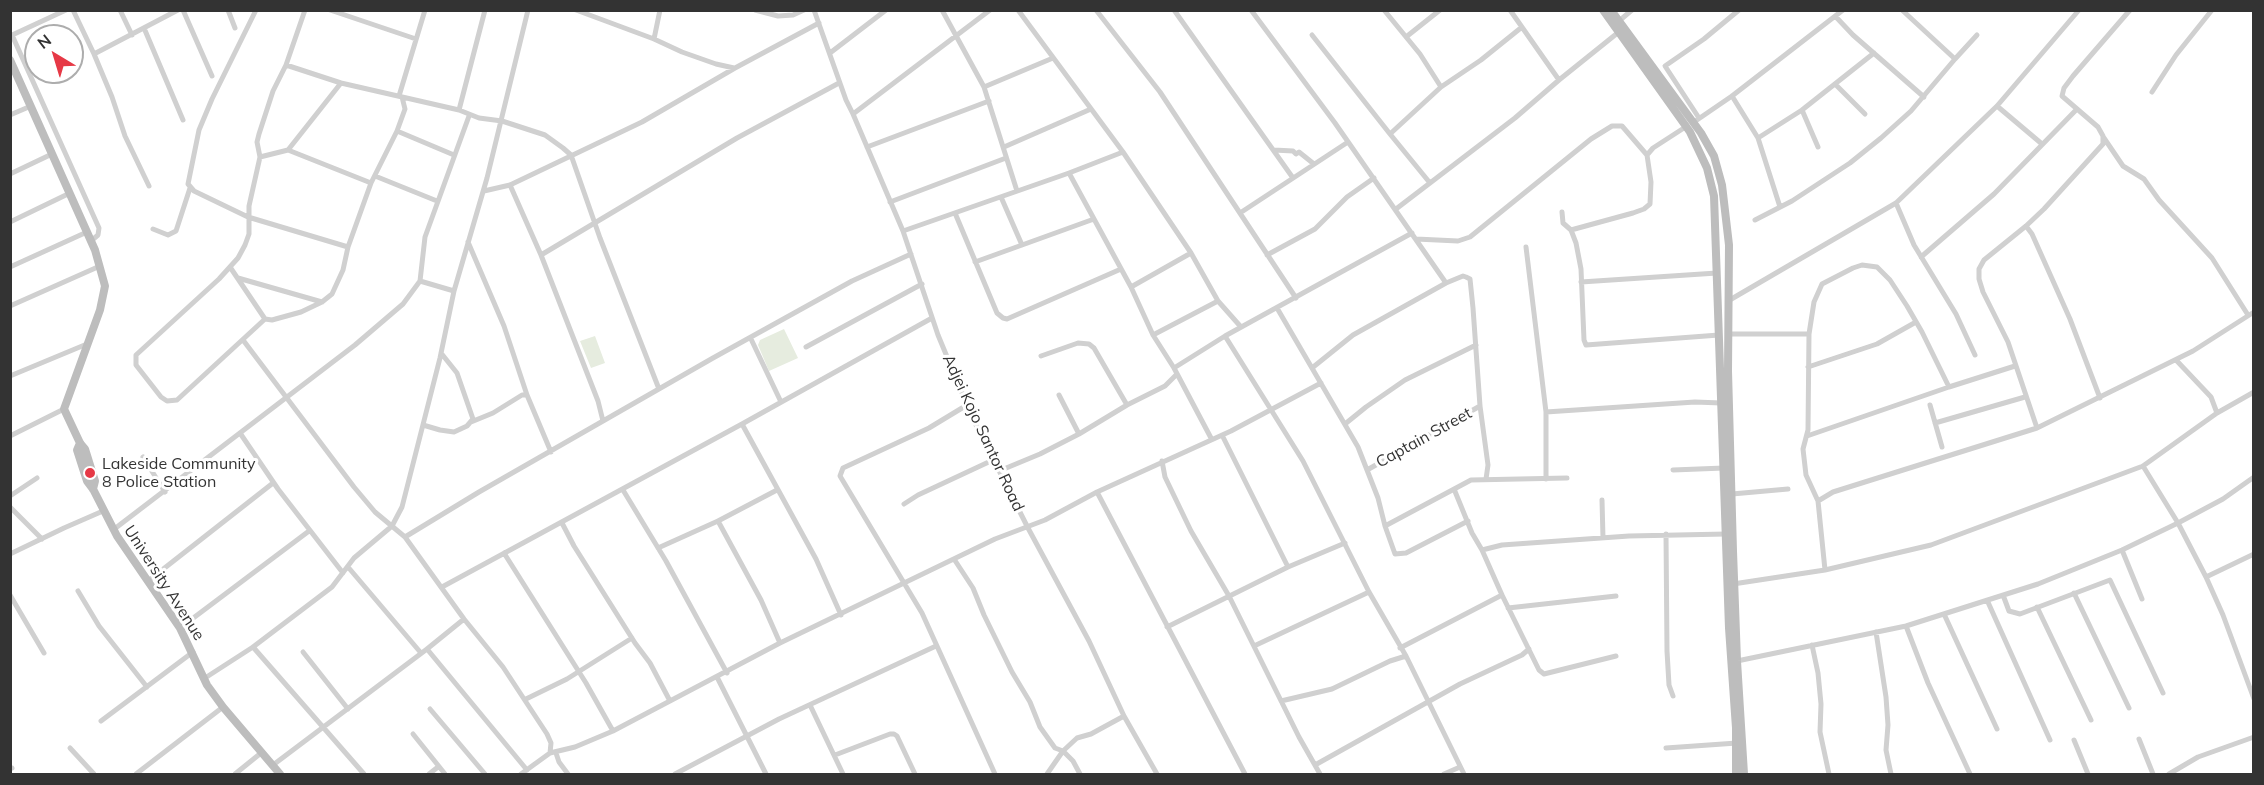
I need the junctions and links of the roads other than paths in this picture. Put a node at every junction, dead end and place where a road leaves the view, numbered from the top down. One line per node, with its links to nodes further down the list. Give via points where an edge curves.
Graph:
1 (66, 10): 49 (street)
2 (73, 10): 55 (street)
3 (120, 10): 45 (street)
4 (183, 10): 61 (street)
5 (228, 10): 43 (street)
6 (256, 10): 114 (street, via 199,130)
7 (305, 10): 59 (street)
8 (330, 10): 51 (street)
9 (425, 10): 51 (street)
10 (485, 10): 77 (street)
11 (528, 10): 84 (street)
12 (576, 10): 37 (street)
13 (660, 10): 52 (street)
14 (755, 10): 15 (street, via 778,16)
15 (804, 10)
16 (814, 10): 40 (street, Adjei Kojo Santor Road)
17 (886, 10): 53 (street)
18 (942, 10): 46 (street)
19 (990, 10): 46 (street)
20 (1018, 10): 56 (street)
21 (1174, 10): 96 (street)
22 (1251, 10): 90 (street)
23 (1384, 10): 50 (street)
24 (1440, 10): 50 (street)
25 (1510, 10): 41 (street)
26 (1603, 10): 44 (street)
27 (1611, 10): 39 (street)
28 (1632, 10): 39 (street)
29 (1739, 10): 85 (street, via 1665,66)
30 (1844, 10): 38 (street)
31 (1902, 10): 57 (street)
32 (2079, 10): 74 (street)
33 (2130, 10): 76 (street, via 2064,87 2062,96)
34 (2212, 10): 68 (street)
35 (177, 11): 42 (street)
36 (1098, 11): 126 (street, via 1160,92)
37 (587, 13): 52 (street)
38 (1836, 17): 54 (street); 69 (street)
39 (1619, 21): 44 (street)
40 (819, 23): 53 (street, Adjei Kojo Santor Road); 60 (street)
41 (1522, 27): 62 (street); 67 (street)
42 (144, 28): 45 (street); 83 (street)
43 (236, 28)
44 (1622, 30): 62 (street); 85 (street)
45 (132, 34): 55 (street)
46 (957, 35): 66 (street); 79 (street)
47 (1312, 35): 87 (street)
48 (1977, 35): 57 (street)
49 (11, 36): 138 (street, via 99,228 98,236)
50 (1406, 37): 67 (street)
51 (416, 39): 70 (street)
52 (654, 39): 60 (street)
53 (830, 53): 64 (street, Adjei Kojo Santor Road)
54 (1874, 53): 65 (street); 71 (street)
55 (94, 54): 113 (street)
56 (1053, 58): 66 (street); 75 (street)
57 (1955, 59): 71 (street)
58 (10, 60): 73 (street)
59 (286, 65): 63 (street); 102 (street, via 259,134)
60 (735, 68): 100 (street, via 642,122)
61 (212, 76)
62 (1559, 80): 111 (street)
63 (341, 82): 70 (street); 95 (street)
64 (839, 83): 79 (street, Adjei Kojo Santor Road); 131 (street)
65 (1835, 84): 78 (street); 80 (street)
66 (984, 87): 72 (street)
67 (1441, 87): 87 (street)
68 (2152, 92)
69 (1732, 96): 85 (street); 89 (street)
70 (400, 97): 77 (street); 86 (street, via 405,109)
71 (1924, 97): 122 (street, via 1850,163)
72 (989, 101): 92 (street); 93 (street)
73 (31, 106): 81 (street); 98 (street)
74 (1997, 106): 91 (street); 121 (street)
75 (1091, 109): 93 (street); 97 (street)
76 (2077, 109): 88 (street); 91 (street)
77 (459, 110): 82 (street)
78 (1802, 110): 89 (street); 94 (street)
79 (854, 114): 92 (street, Adjei Kojo Santor Road)
80 (1865, 114)
81 (10, 115)
82 (469, 116): 84 (street); 99 (street)
83 (183, 120)
84 (502, 121): 100 (street, via 545,135); 115 (street)
85 (1693, 122): 101 (street); 153 (street, via 1715,203); 163 (street, via 1710,148 1721,178 1729,245)
86 (397, 131): 99 (street); 107 (street)
87 (1390, 134): 111 (street)
88 (2103, 136): 132 (street, via 2098,150); 167 (street, via 2123,166 2144,179 2212,258)
89 (1758, 138): 122 (street)
90 (1348, 142): 104 (street); 109 (street)
91 (2042, 144): 147 (street, via 1994,194)
92 (867, 147): 120 (street, Adjei Kojo Santor Road)
93 (1004, 147): 103 (street)
94 (1818, 147)
95 (288, 150): 102 (street); 110 (street)
96 (1274, 150): 104 (street, via 1299,152); 108 (street)
97 (1123, 152): 105 (street); 143 (street)
98 (52, 154): 106 (street); 117 (street)
99 (454, 155): 119 (street)
100 (571, 155): 112 (street); 131 (street)
101 (1647, 155): 134 (street, via 1649,207); 137 (street, via 1625,128 1612,126 1576,150 1470,237 1458,241)
102 (260, 158): 127 (street)
103 (1006, 158): 116 (street); 120 (street)
104 (1314, 164): 108 (street)
105 (1069, 173): 116 (street); 128 (street)
106 (10, 174)
107 (375, 176): 110 (street); 119 (street)
108 (1293, 178): 126 (street)
109 (1374, 178): 123 (street); 146 (street, via 1347,197 1315,229)
110 (371, 183): 141 (street)
111 (1430, 183): 123 (street)
112 (510, 185): 115 (street); 145 (street)
113 (149, 186)
114 (190, 188): 127 (street); 133 (street, via 176,231 168,235)
115 (484, 190): 139 (street)
116 (1017, 191): 118 (street)
117 (70, 193): 130 (street); 136 (street)
118 (1001, 197): 125 (street); 140 (street)
119 (436, 201): 155 (street, via 425,237)
120 (890, 202): 135 (street, Adjei Kojo Santor Road)
121 (1896, 203): 147 (street); 163 (street)
122 (1780, 207): 129 (street)
123 (1396, 209): 137 (street)
124 (1562, 212): 134 (street, via 1563,223)
125 (955, 213): 135 (street); 148 (street)
126 (1240, 213): 146 (street)
127 (248, 217): 141 (street); 151 (street, via 249,234)
128 (1094, 219): 140 (street); 152 (street)
129 (1755, 220)
130 (10, 222)
131 (596, 222): 145 (street); 194 (street)
132 (2026, 226): 186 (street, via 1984,260 1979,269 1983,292 2008,342); 200 (street, via 2070,319)
133 (153, 229)
134 (1570, 230): 156 (street, via 1576,243)
135 (903, 231): 144 (street, Adjei Kojo Santor Road)
136 (87, 232): 138 (street); 150 (street)
137 (1414, 236): 157 (street); 161 (street)
138 (91, 241): 149 (street)
139 (468, 242): 160 (street); 196 (street, via 504,326)
140 (1022, 245): 148 (street)
141 (348, 247): 164 (street, via 338,286)
142 (1526, 247): 209 (street)
143 (1191, 253): 159 (street); 162 (street)
144 (911, 254): 158 (street, Adjei Kojo Santor Road); 177 (street, via 852,281)
145 (541, 255): 211 (street)
146 (1267, 255): 161 (street)
147 (1921, 257): 183 (street, via 1956,314)
148 (975, 262): 152 (street, via 997,313 1007,318)
149 (100, 266): 165 (street); 179 (street, via 105,292)
150 (10, 267)
151 (230, 267): 154 (street); 178 (street, via 136,355 136,366 161,398 171,402)
152 (1121, 269): 159 (street)
153 (1717, 273): 156 (street); 175 (street)
154 (238, 278): 164 (street); 169 (street)
155 (420, 281): 160 (street); 198 (street, via 383,322)
156 (1581, 282): 175 (street, via 1586,345)
157 (1446, 283): 180 (street, via 1463,276 1470,279); 189 (street, via 1353,335)
158 (922, 284): 168 (street, Adjei Kojo Santor Road); 181 (street)
159 (1131, 287): 174 (street)
160 (454, 291): 182 (street)
161 (1296, 298): 166 (street)
162 (1218, 301): 171 (street); 174 (street)
163 (1728, 301): 172 (street)
164 (322, 302): 169 (street, via 281,318)
165 (10, 306)
166 (1277, 308): 171 (street); 189 (street)
167 (2251, 314): 185 (street)
168 (932, 318): 201 (street); 203 (street, Adjei Kojo Santor Road)
169 (264, 319): 178 (street)
170 (1916, 322): 173 (street, via 1890,280 1877,267 1862,266 1822,284 1814,302); 187 (street, via 1877,344); 193 (street)
171 (1241, 327): 176 (street)
172 (1729, 334): 173 (street); 246 (street)
173 (1809, 334): 187 (street)
174 (1153, 335): 188 (street)
175 (1719, 335): 202 (street)
176 (1225, 336): 188 (street); 208 (street)
177 (751, 339): 194 (street); 201 (street)
178 (243, 340): 198 (street)
179 (87, 344): 191 (street); 207 (street)
180 (1476, 345): 206 (street); 215 (street, via 1405,380)
181 (806, 347)
182 (441, 353): 212 (street, via 457,374 474,415); 216 (street)
183 (1975, 355)
184 (1041, 356): 204 (street, via 1078,343 1089,344)
185 (2176, 360): 200 (street); 210 (street, via 2211,397)
186 (2015, 366): 193 (street); 199 (street)
187 (1808, 367): 222 (street)
188 (1174, 368): 190 (street)
189 (1312, 368): 192 (street)
190 (1177, 374): 204 (street, via 1165,386); 223 (street)
191 (10, 376)
192 (1321, 383): 208 (street); 215 (street)
193 (1949, 387): 222 (street)
194 (659, 389): 211 (street)
195 (2253, 392): 210 (street)
196 (527, 395): 212 (street); 225 (street)
197 (1059, 396): 219 (street)
198 (285, 397): 218 (street); 257 (street, via 368,504)
199 (2025, 397): 213 (street); 217 (street)
200 (2100, 398): 217 (street)
201 (781, 402): 214 (street)
202 (1721, 404): 209 (street, via 1695,402); 230 (street)
203 (967, 405): 227 (street, Adjei Kojo Santor Road); 281 (street, via 840,472)
204 (1127, 405): 219 (street)
205 (1930, 405): 213 (street)
206 (1480, 406): 231 (street, Captain Street); 237 (street, via 1488,465)
207 (64, 409): 221 (street); 252 (street, University Avenue, via 80,443 80,464)
208 (1271, 410): 220 (street); 267 (street, via 1303,461)
209 (1546, 412): 238 (street)
210 (2217, 413): 229 (street)
211 (603, 421): 225 (street)
212 (471, 422): 216 (street, via 454,432)
213 (1935, 423): 224 (street)
214 (742, 424): 242 (street); 243 (street)
215 (1345, 424): 231 (street)
216 (423, 425): 257 (street, via 402,507)
217 (2037, 428): 249 (street, via 1833,492)
218 (240, 433): 239 (street); 244 (street)
219 (1078, 434): 233 (street)
220 (1222, 435): 223 (street); 276 (street)
221 (10, 436)
222 (1807, 436): 249 (street, via 1804,464)
223 (1211, 438): 228 (street)
224 (1942, 447)
225 (551, 452): 264 (street)
226 (143, 457): 244 (street)
227 (993, 460): 233 (street, Adjei Kojo Santor Road); 250 (street)
228 (1162, 461): 245 (street); 290 (street, via 1165,477 1191,531)
229 (2143, 466): 256 (street); 277 (street, via 1931,545)
230 (1724, 468): 232 (street); 263 (street)
231 (1367, 470): 258 (street)
232 (1673, 470)
233 (999, 471): 259 (street, Adjei Kojo Santor Road)
234 (2253, 477): 256 (street, via 2223,499)
235 (37, 478): 247 (street)
236 (1567, 478): 238 (street)
237 (1486, 479): 238 (street); 240 (street, via 1471,480)
238 (1546, 479)
239 (273, 483): 261 (street); 280 (street)
240 (1454, 489): 254 (street); 258 (street)
241 (1788, 489): 246 (street)
242 (623, 490): 255 (street); 268 (street)
243 (777, 490): 253 (street); 297 (street)
244 (165, 492): 260 (street)
245 (1096, 492): 259 (street); 300 (street)
246 (1732, 494): 282 (street)
247 (10, 496)
248 (1602, 500): 265 (street)
249 (1818, 501): 277 (street)
250 (904, 504)
251 (10, 507): 266 (street)
252 (103, 511): 260 (street, University Avenue); 266 (street)
253 (718, 521): 268 (street); 304 (street)
254 (1468, 521): 258 (street, via 1400,555 1392,550); 269 (street)
255 (562, 523): 271 (street); 303 (street)
256 (2178, 523): 270 (street); 279 (street)
257 (392, 526): 264 (street); 275 (street)
258 (1385, 526)
259 (1028, 528): 274 (street); 336 (street, Adjei Kojo Santor Road)
260 (113, 530): 280 (street, University Avenue)
261 (309, 531): 278 (street); 301 (street)
262 (1666, 534): 263 (street); 265 (street); 325 (street, via 1667,651)
263 (1726, 534): 282 (street)
264 (405, 537): 283 (street)
265 (1603, 538): 269 (street, via 1502,545)
266 (42, 539): 272 (street)
267 (1345, 543): 276 (street); 285 (street)
268 (658, 548): 320 (street)
269 (1482, 550): 288 (street)
270 (2122, 550): 289 (street); 292 (street)
271 (504, 553): 283 (street); 319 (street)
272 (10, 554)
273 (2253, 554): 279 (street)
274 (954, 559): 281 (street); 351 (street, via 973,588 1040,727 1055,748)
275 (348, 567): 278 (street); 315 (street)
276 (1288, 567): 290 (street)
277 (1825, 570): 282 (street)
278 (344, 573): 308 (street, via 318,600)
279 (2206, 577): 327 (street)
280 (148, 581): 301 (street, University Avenue)
281 (905, 584): 297 (street); 306 (street)
282 (1731, 584): 318 (street); 348 (street, via 1729,640)
283 (442, 587): 298 (street)
284 (78, 591): 323 (street, via 99,626)
285 (1369, 592): 307 (street); 309 (street)
286 (2074, 593): 295 (street); 324 (street, via 2110,580); 333 (street)
287 (10, 595): 314 (street)
288 (1502, 595): 294 (street); 309 (street)
289 (2003, 595): 293 (street); 295 (street, via 2011,612 2020,614)
290 (1229, 596): 300 (street); 307 (street)
291 (1616, 596): 294 (street)
292 (2142, 599)
293 (1987, 600): 296 (street); 346 (street)
294 (1509, 608): 311 (street)
295 (2037, 608): 337 (street)
296 (1944, 614): 299 (street); 340 (street)
297 (841, 615): 304 (street)
298 (464, 619): 310 (street); 326 (street)
299 (1906, 626): 302 (street); 387 (street)
300 (1167, 627): 379 (street)
301 (180, 628): 312 (street, University Avenue)
302 (1876, 632): 305 (street); 386 (street, via 1886,697 1886,750)
303 (632, 638): 319 (street); 328 (street)
304 (780, 643): 320 (street)
305 (1812, 645): 318 (street); 385 (street, via 1821,704 1820,732)
306 (936, 646): 331 (street); 375 (street)
307 (1254, 646): 329 (street)
308 (253, 647): 322 (street); 339 (street)
309 (1400, 648): 316 (street)
310 (428, 649): 315 (street); 359 (street)
311 (1529, 649): 317 (street, via 1544,674); 330 (street)
312 (193, 652): 322 (street, University Avenue); 323 (street)
313 (303, 652): 334 (street)
314 (44, 653)
315 (422, 653): 334 (street)
316 (1406, 656): 329 (street, via 1332,689); 330 (street)
317 (1616, 656)
318 (1737, 661): 384 (street)
319 (578, 672): 326 (street); 341 (street)
320 (727, 673): 321 (street)
321 (717, 677): 328 (street); 343 (street)
322 (205, 678): 332 (street, University Avenue)
323 (147, 687): 338 (street)
324 (2163, 693)
325 (1673, 696)
326 (526, 699): 353 (street)
327 (2253, 699)
328 (670, 701): 341 (street)
329 (1281, 701): 356 (street)
330 (1429, 703): 356 (street); 358 (street)
331 (810, 705): 343 (street); 354 (street)
332 (223, 707): 352 (street, University Avenue); 362 (street)
333 (2129, 708)
334 (348, 709): 339 (street)
335 (430, 709): 368 (street)
336 (1124, 716): 351 (street, via 1077,738); 378 (street, Adjei Kojo Santor Road)
337 (2091, 720)
338 (101, 721)
339 (324, 727): 355 (street); 365 (street)
340 (1997, 729)
341 (613, 731): 353 (street)
342 (413, 734): 357 (street)
343 (747, 736): 360 (street); 372 (street)
344 (2253, 737): 390 (street, via 2198,757)
345 (2139, 739): 389 (street)
346 (2050, 740)
347 (2074, 740): 388 (street)
348 (1737, 743): 350 (street); 383 (street)
349 (70, 748): 361 (street)
350 (1666, 748)
351 (1063, 751): 376 (street); 377 (street)
352 (261, 753): 355 (street, University Avenue); 363 (street)
353 (553, 753): 359 (street); 370 (street)
354 (835, 755): 373 (street); 374 (street, via 894,734)
355 (273, 765): 364 (street, University Avenue)
356 (1315, 765): 380 (street)
357 (438, 767): 366 (street); 367 (street)
358 (1460, 767): 381 (street); 382 (street)
359 (527, 770): 369 (street)
360 (689, 771): 371 (street)
361 (94, 774)
362 (136, 774)
363 (235, 774)
364 (280, 774)
365 (364, 774)
366 (429, 774)
367 (445, 774)
368 (485, 774)
369 (522, 774)
370 (568, 774)
371 (675, 774)
372 (766, 774)
373 (843, 774)
374 (915, 774)
375 (995, 774)
376 (1047, 774)
377 (1080, 774)
378 (1157, 774)
379 (1245, 774)
380 (1320, 774)
381 (1444, 774)
382 (1464, 774)
383 (1736, 774)
384 (1744, 774)
385 (1829, 774)
386 (1891, 774)
387 (1970, 774)
388 (2088, 774)
389 (2153, 774)
390 (2169, 774)

